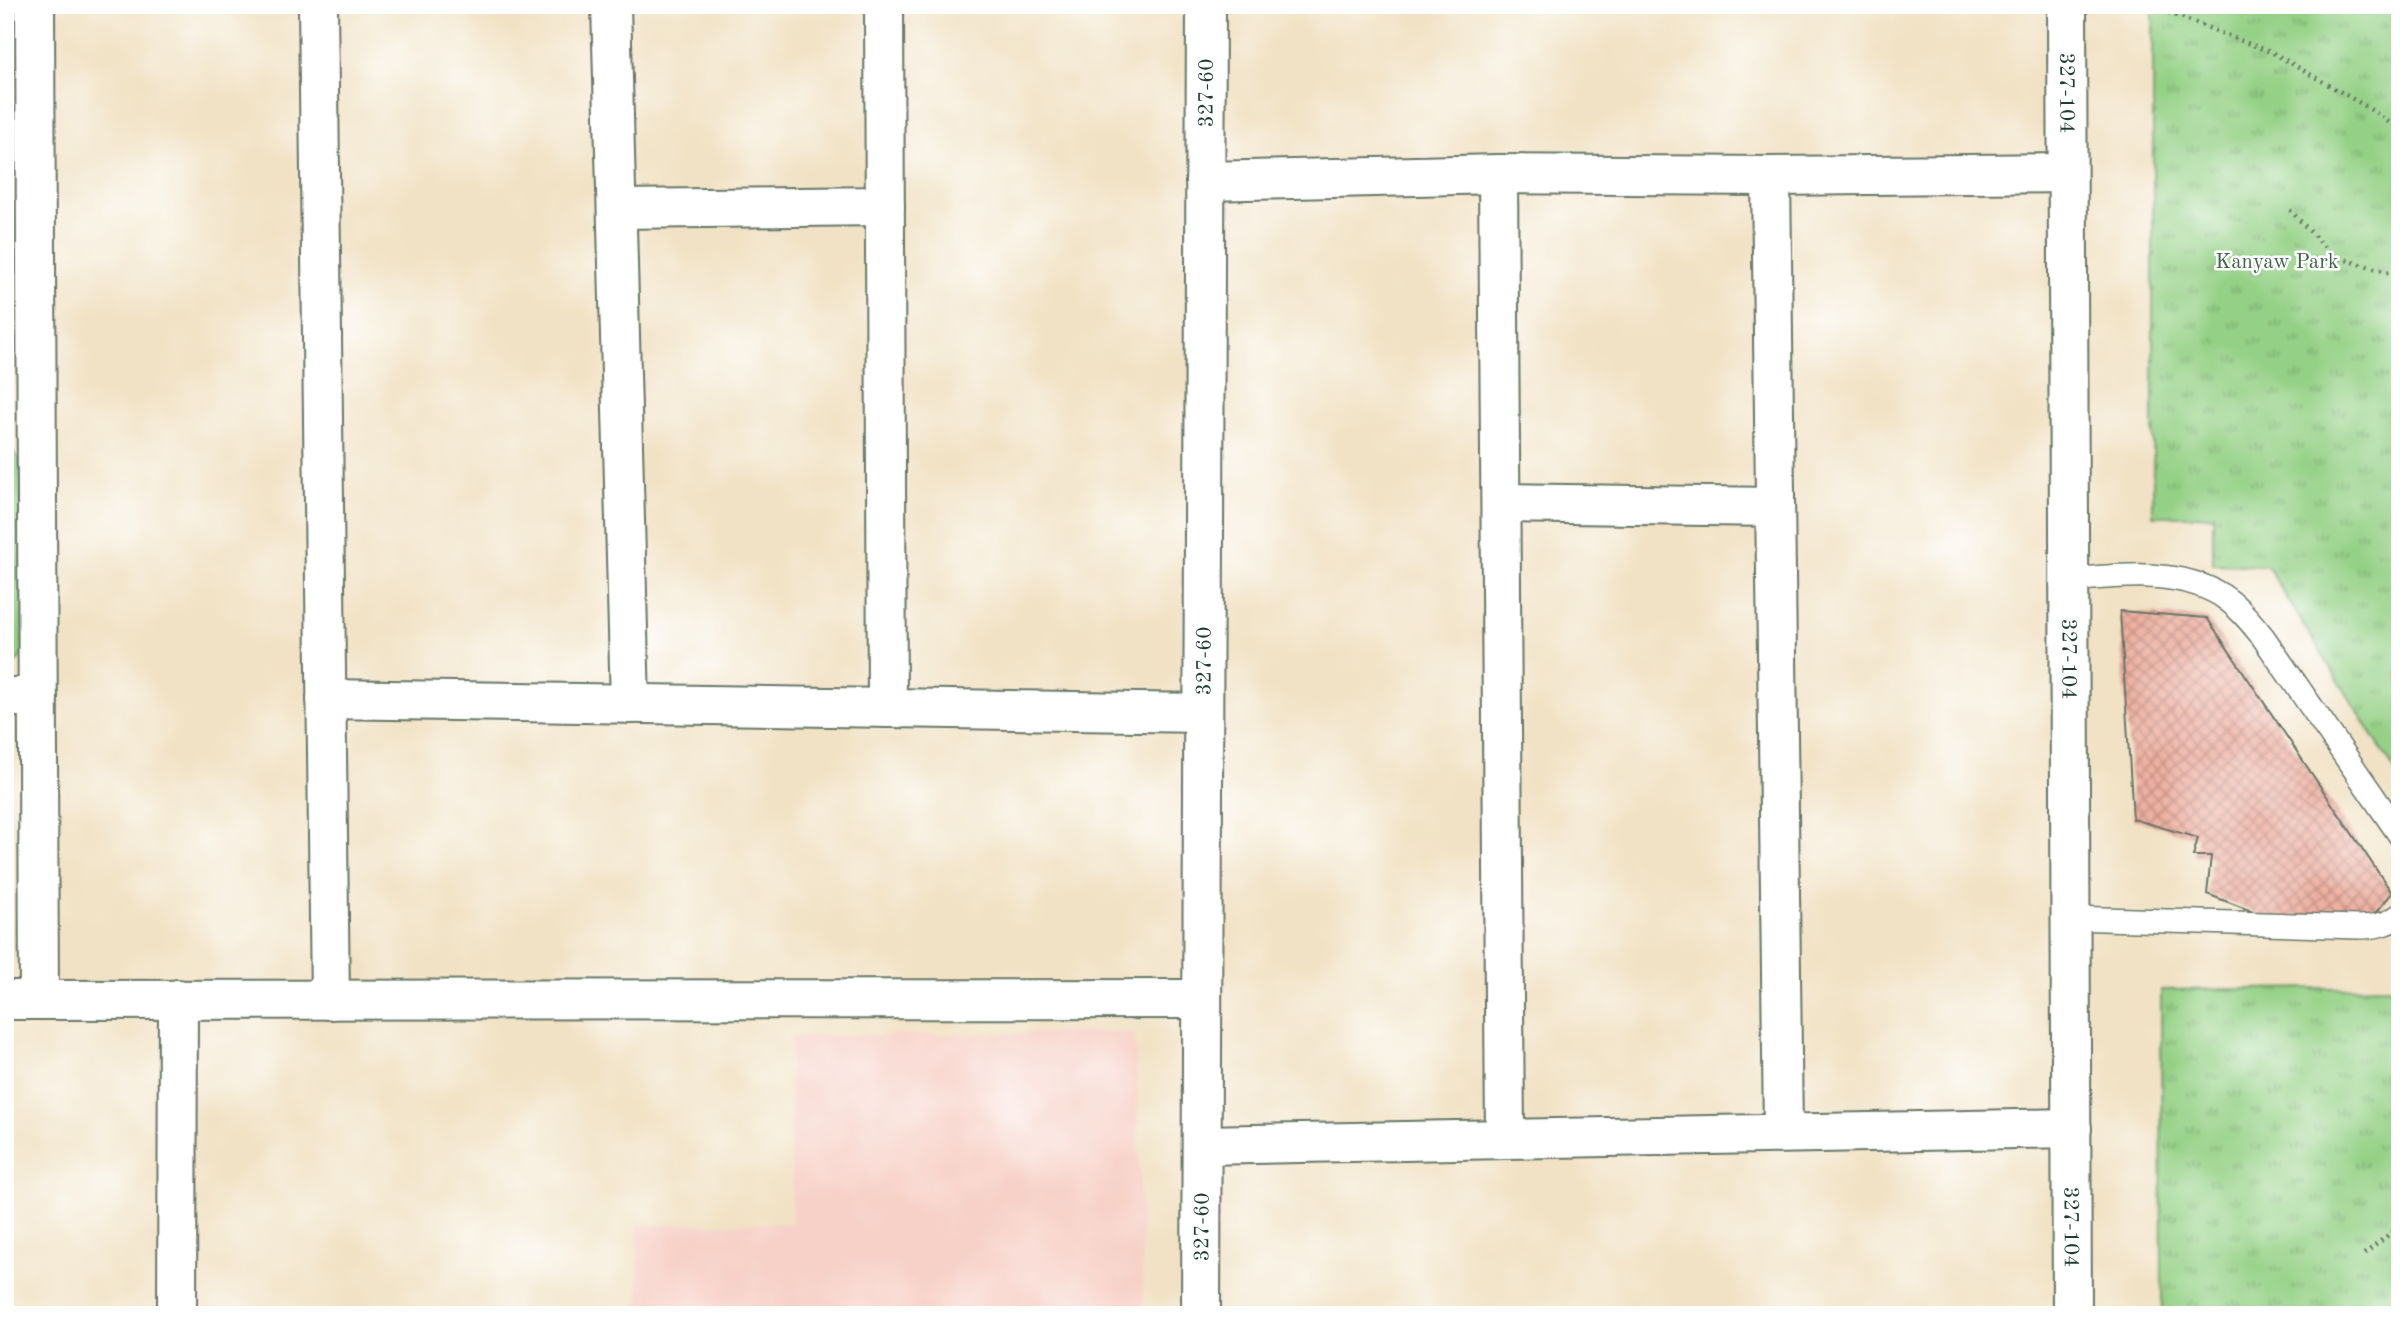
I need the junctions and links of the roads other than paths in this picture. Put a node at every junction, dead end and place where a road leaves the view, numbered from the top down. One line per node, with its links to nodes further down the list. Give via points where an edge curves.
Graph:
1 (35, 5): 13 (street)
2 (318, 5): 18 (street)
3 (611, 5): 12 (street)
4 (884, 5): 11 (street)
5 (1206, 5): 10 (street, 327-60)
6 (2067, 5): 7 (street, 327-104)
7 (2066, 173): 9 (street); 16 (street, 327-104)
8 (1498, 174): 9 (street); 10 (street); 14 (street)
9 (1771, 176): 15 (street)
10 (1205, 181): 21 (street, 327-60)
11 (885, 206): 12 (street); 20 (street)
12 (617, 209): 19 (street)
13 (21, 431): 17 (street)
14 (1501, 503): 15 (street); 31 (street)
15 (1775, 507): 30 (street)
16 (2070, 580): 22 (lane, via 2161,577 2192,582 2220,594 2244,613 2263,637); 24 (street, 327-104)
17 (22, 697): 27 (street)
18 (326, 699): 19 (street); 28 (street)
19 (630, 704): 20 (street)
20 (887, 708): 21 (street)
21 (1203, 713): 26 (street, 327-60)
22 (2400, 835)
23 (2400, 915): 24 (lane, via 2375,927)
24 (2071, 918): 29 (street, 327-104)
25 (178, 999): 27 (street); 28 (street); 33 (street)
26 (1202, 999): 28 (street); 32 (street, 327-60)
27 (22, 1000)
28 (330, 1000)
29 (2072, 1128): 30 (street); 35 (street, 327-104)
30 (1783, 1133): 31 (street)
31 (1505, 1139): 32 (street)
32 (1202, 1145): 34 (street, 327-60)
33 (177, 1315)
34 (1200, 1315)
35 (2072, 1315)

